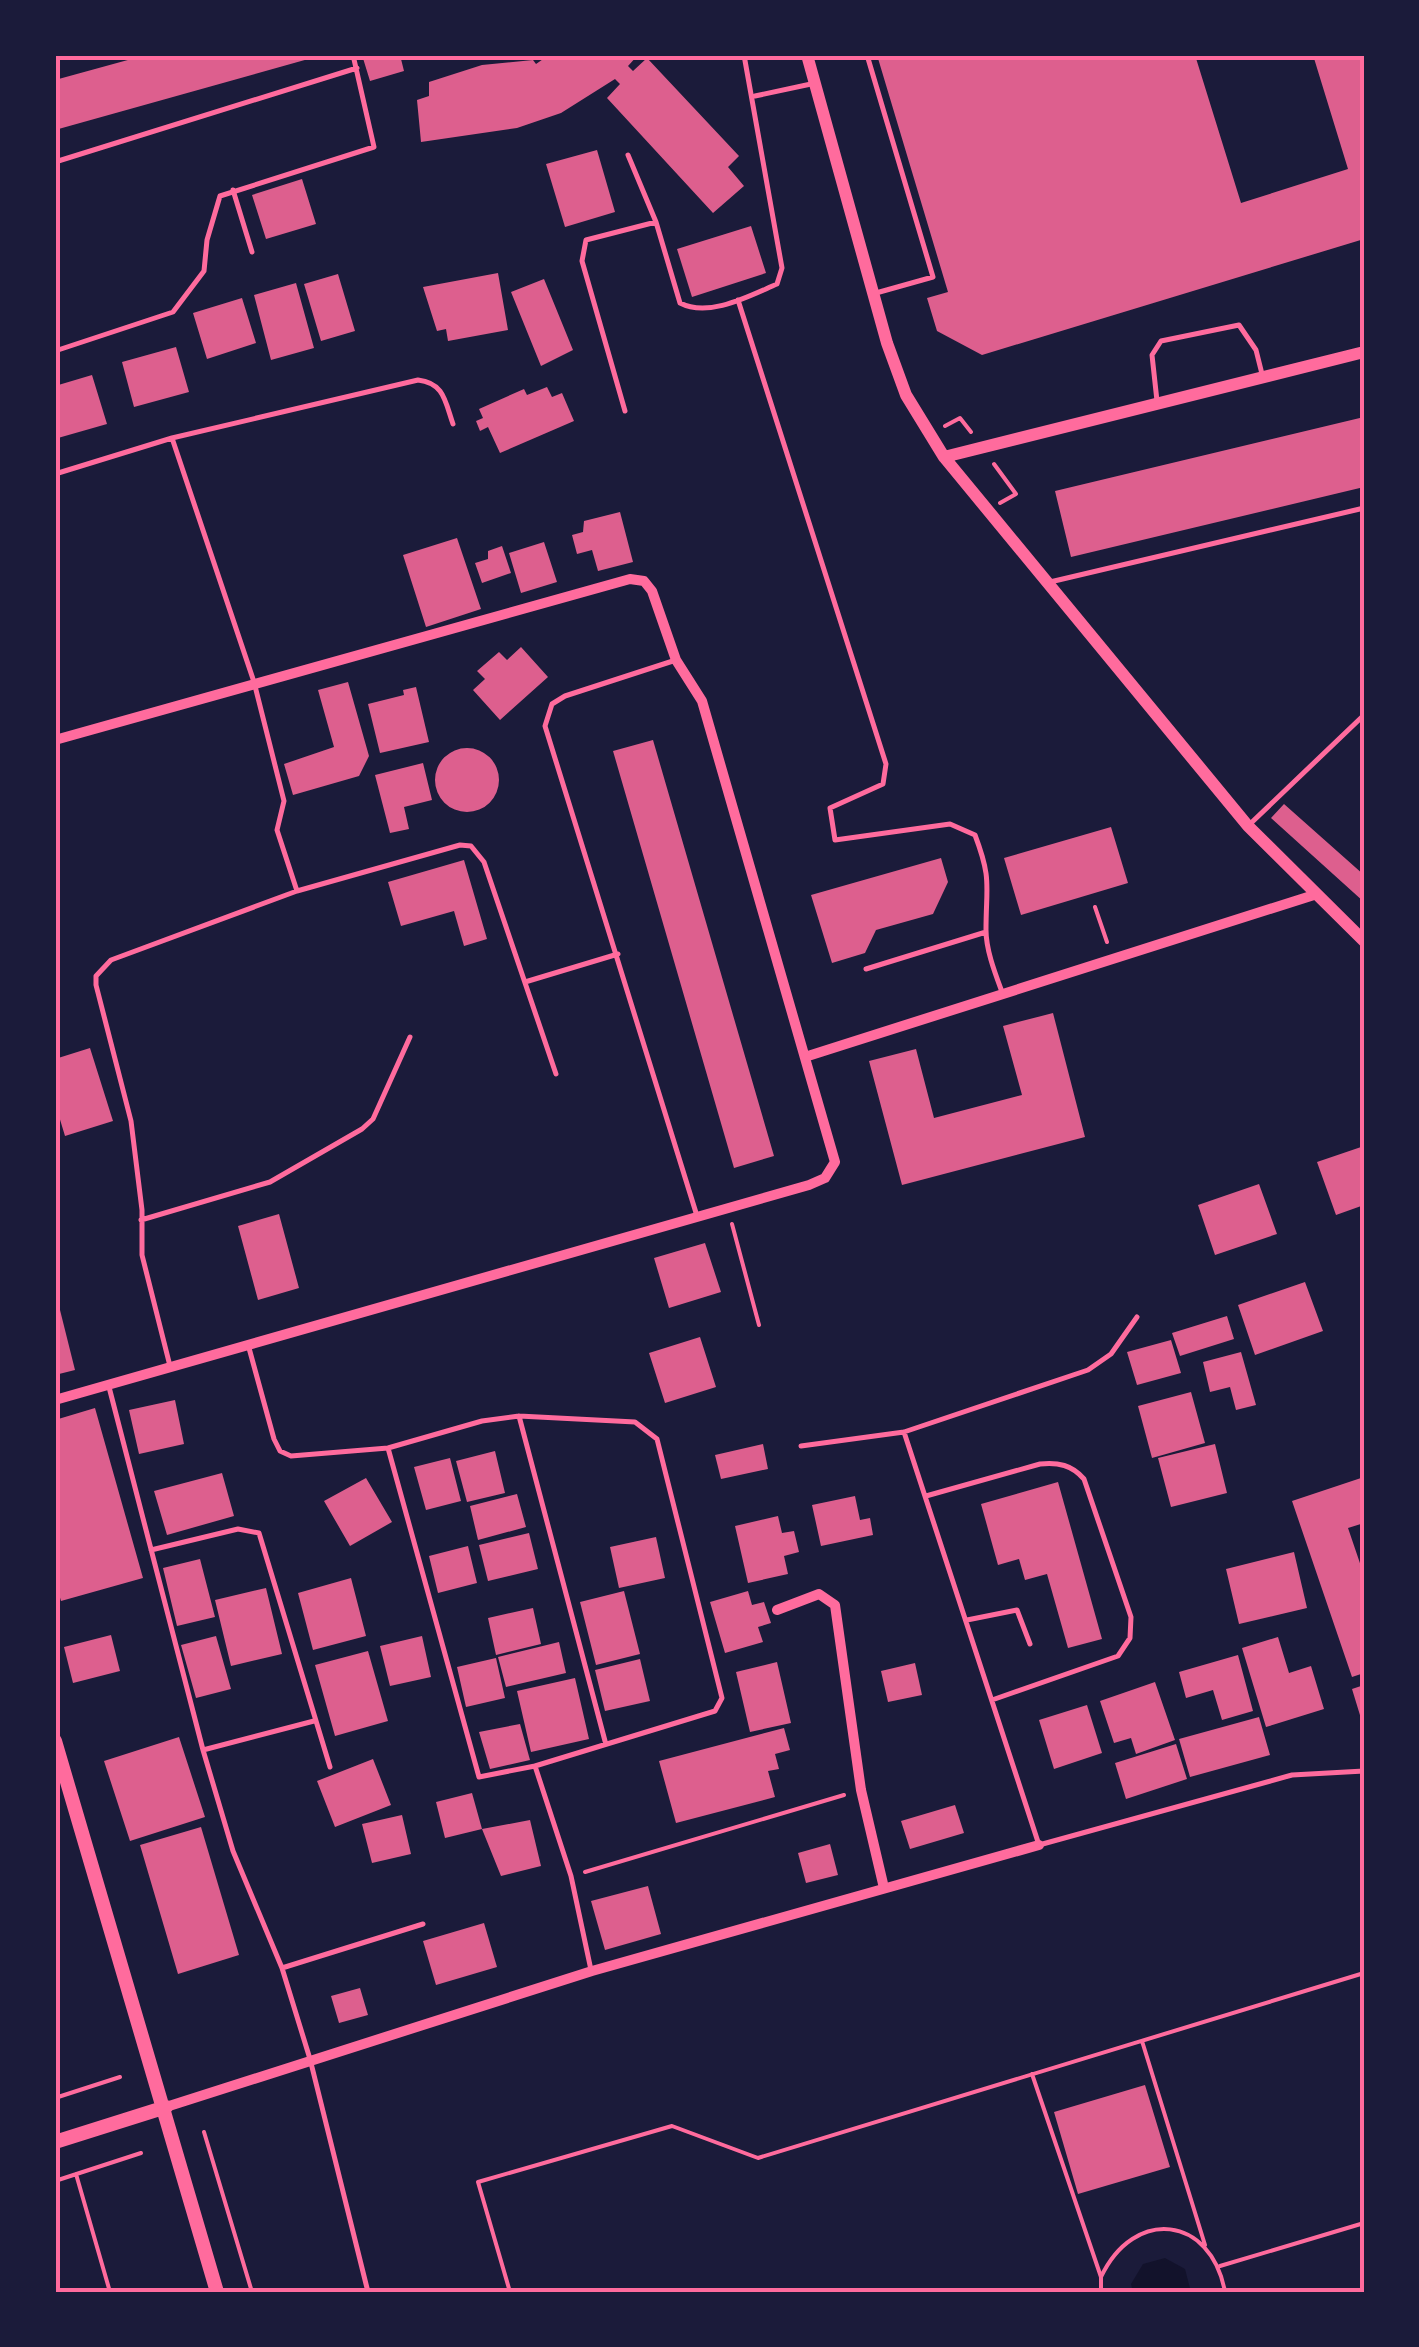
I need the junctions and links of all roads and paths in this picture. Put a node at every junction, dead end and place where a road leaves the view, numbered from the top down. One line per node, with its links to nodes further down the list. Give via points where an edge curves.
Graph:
1 (353, 55): 5 (lane)
2 (744, 55): 7 (lane)
3 (806, 55): 6 (street)
4 (867, 55): 13 (lane, via 932,278)
5 (357, 68): 9 (lane); 10 (lane, via 374,147)
6 (814, 84): 7 (lane); 13 (street)
7 (755, 96): 14 (lane, via 782,268 778,284)
8 (628, 155): 11 (lane)
9 (55, 162)
10 (232, 190): 12 (lane); 15 (lane, via 220,196 204,270 173,312)
11 (656, 222): 14 (lane, via 680,304 694,310); 19 (lane, via 598,236 582,247)
12 (252, 252)
13 (873, 294): 22 (street, via 906,395)
14 (738, 300): 34 (lane, via 888,774 876,789 830,808 835,840 950,824 968,829 986,866)
15 (55, 350)
16 (1364, 352): 17 (street)
17 (1263, 377): 18 (street); 18 (lane, via 1239,325 1161,341 1152,355)
18 (1157, 404): 22 (street)
19 (625, 411)
20 (453, 424): 21 (lane, via 442,390 418,380)
21 (172, 438): 23 (lane); 27 (lane)
22 (944, 457): 25 (street)
23 (55, 474)
24 (1364, 508): 25 (lane)
25 (1048, 583): 30 (street)
26 (676, 660): 27 (street, via 652,592 644,581 630,579); 36 (lane, via 564,696 546,720); 42 (street, via 702,700)
27 (254, 682): 29 (street); 31 (lane, via 284,801 276,830)
28 (1364, 715): 30 (lane)
29 (55, 740)
30 (1248, 826): 32 (street)
31 (297, 892): 39 (lane, via 471,846 484,862); 46 (lane, via 111,960 96,976 131,1122)
32 (1314, 896): 35 (street); 37 (street)
33 (1096, 908): 37 (path)
34 (986, 932): 38 (lane); 40 (lane)
35 (1364, 942)
36 (618, 954): 39 (lane); 45 (lane)
37 (1114, 961): 40 (street)
38 (866, 969)
39 (525, 982): 43 (lane)
40 (1002, 994): 42 (street)
41 (410, 1037): 46 (lane, via 362,1130 270,1182)
42 (808, 1056): 44 (street, via 836,1162 826,1178)
43 (556, 1074)
44 (728, 1210): 45 (street); 48 (path)
45 (698, 1219): 49 (street)
46 (141, 1220): 50 (lane, via 142,1255)
47 (1137, 1318): 54 (lane, via 1112,1354 1088,1370)
48 (759, 1326)
49 (249, 1348): 50 (street); 56 (lane, via 280,1451 291,1456)
50 (170, 1368): 51 (street)
51 (109, 1386): 52 (street); 58 (lane)
52 (55, 1400)
53 (518, 1416): 56 (lane); 65 (lane); 65 (lane, via 646,1428 657,1438 690,1560 722,1698 716,1711)
54 (904, 1432): 55 (lane); 57 (lane)
55 (801, 1446)
56 (388, 1448): 67 (lane, via 474,1770 488,1778)
57 (926, 1496): 60 (lane); 62 (lane, via 1040,1464 1078,1471 1131,1617 1130,1638 1118,1656)
58 (151, 1550): 63 (lane, via 238,1530 259,1533); 66 (lane)
59 (776, 1610): 70 (street, via 819,1594 835,1605)
60 (966, 1620): 61 (lane, via 1016,1610); 62 (lane)
61 (1030, 1644)
62 (992, 1700): 71 (lane)
63 (314, 1722): 66 (lane); 68 (lane)
64 (55, 1741): 83 (main road)
65 (605, 1742): 67 (lane)
66 (203, 1750): 75 (lane, via 233,1851)
67 (535, 1766): 72 (lane)
68 (330, 1768)
69 (1364, 1771): 71 (lane, via 1292,1775)
70 (861, 1790): 72 (path); 73 (street)
71 (1039, 1845): 73 (street)
72 (571, 1876): 76 (lane)
73 (884, 1888): 76 (street)
74 (423, 1924): 75 (lane)
75 (282, 1968): 79 (lane)
76 (592, 1972): 79 (street)
77 (1364, 1972): 78 (path)
78 (1142, 2041): 80 (path); 90 (path)
79 (310, 2059): 83 (street); 96 (lane)
80 (1032, 2074): 92 (path); 97 (path, via 758,2158 672,2126 478,2182)
81 (120, 2076): 82 (path)
82 (56, 2095)
83 (166, 2107): 85 (main road); 94 (main road)
84 (204, 2132): 95 (path)
85 (55, 2142)
86 (141, 2153): 87 (path)
87 (76, 2174): 88 (path); 93 (path)
88 (55, 2181)
89 (1364, 2223): 91 (path)
90 (1205, 2245): 91 (path); 92 (path, via 1182,2232 1156,2229 1132,2236)
91 (1220, 2266): 99 (path)
92 (1101, 2277): 98 (path)
93 (110, 2292)
94 (216, 2292)
95 (252, 2292)
96 (368, 2292)
97 (510, 2292)
98 (1101, 2292)
99 (1225, 2292)

